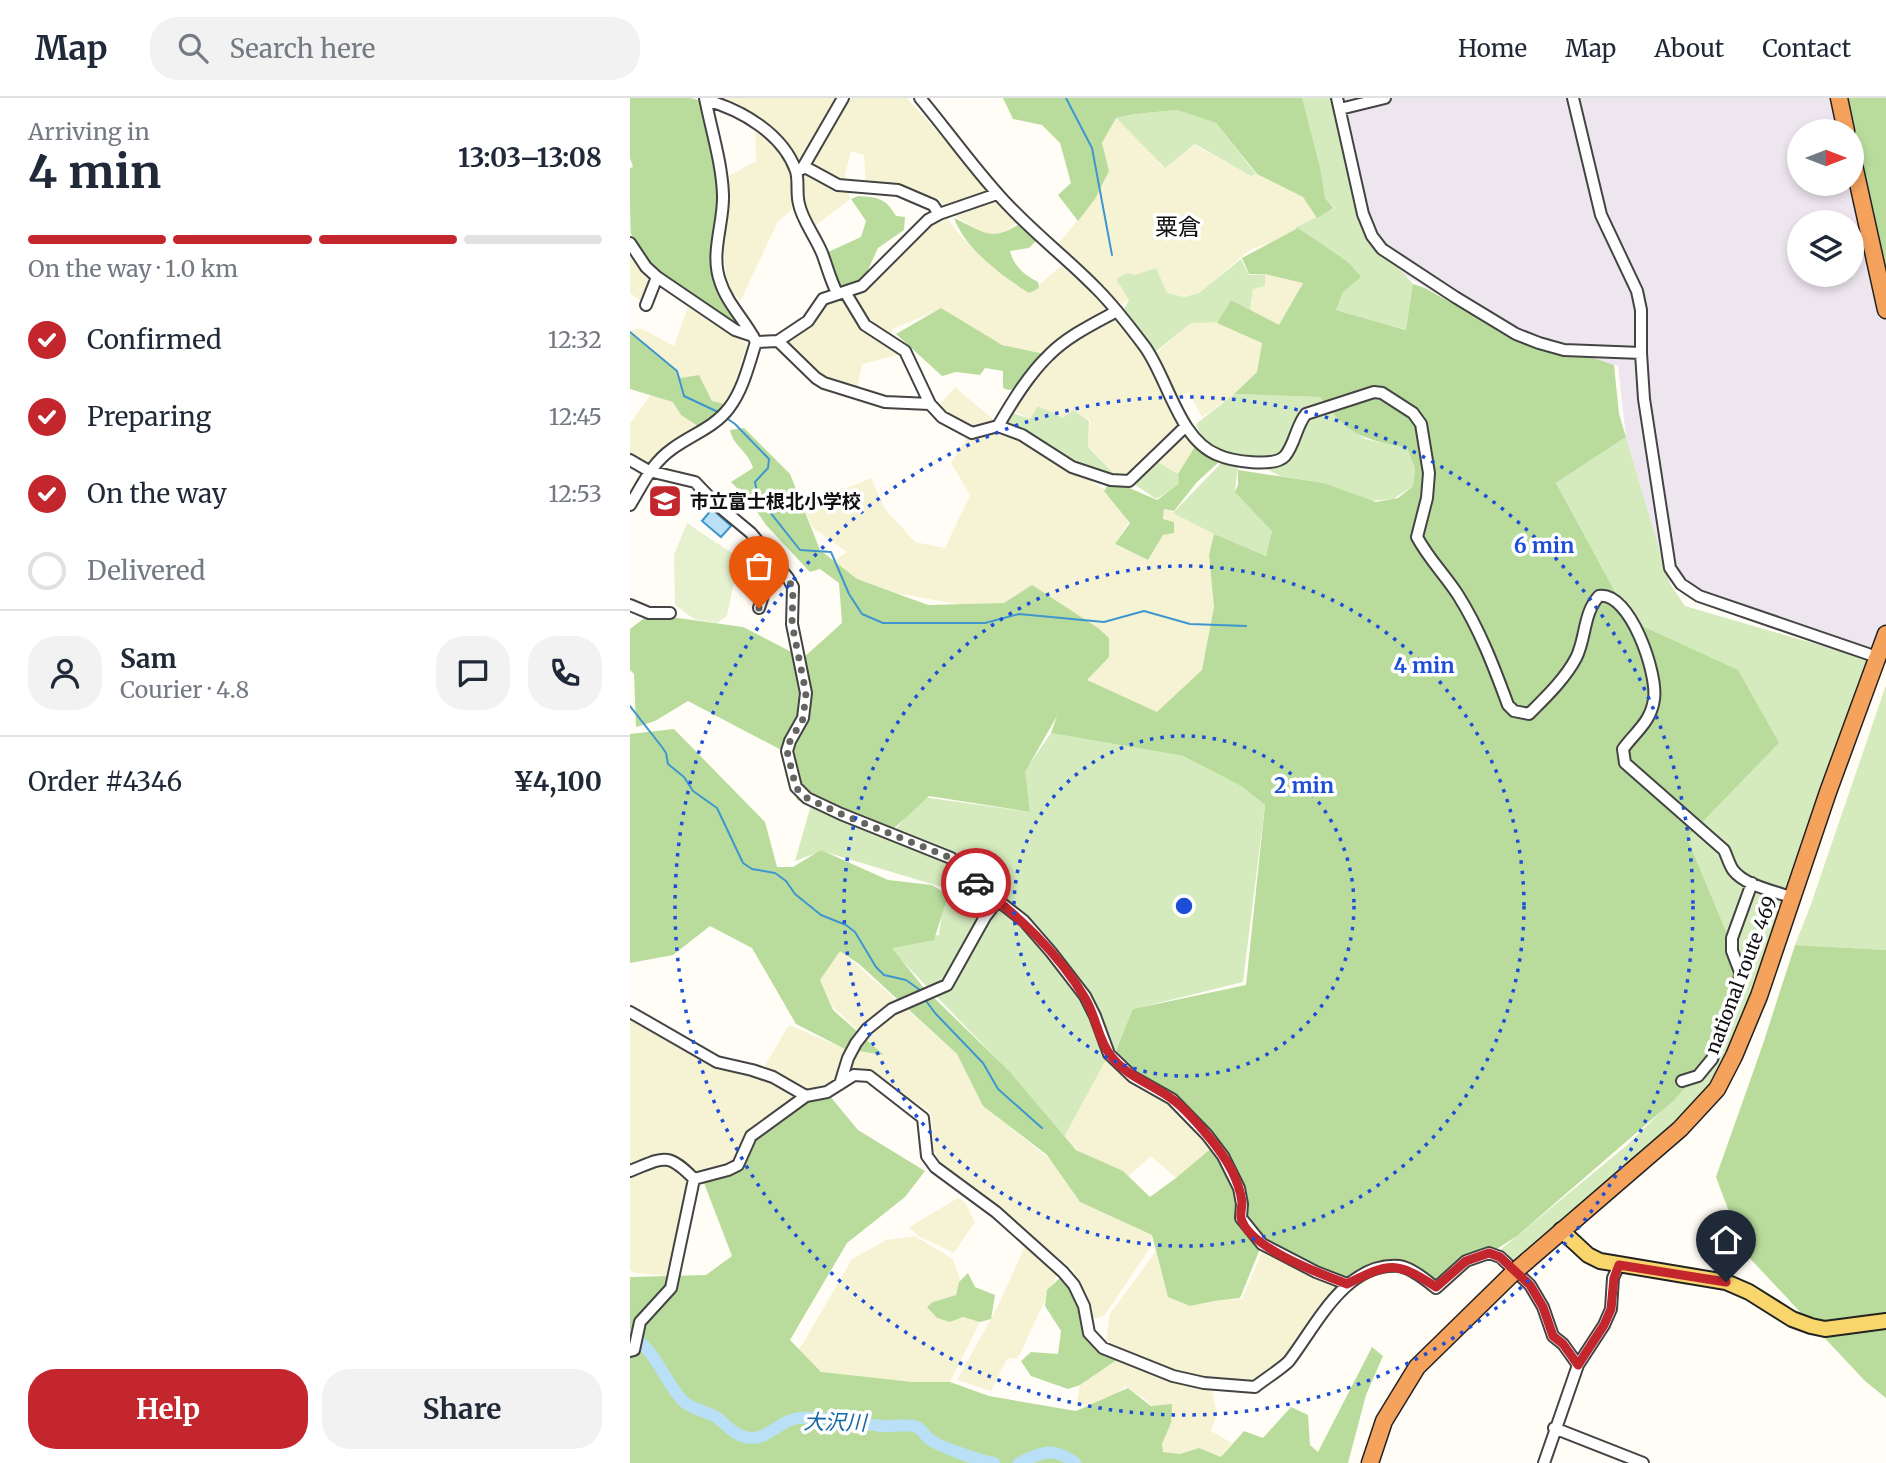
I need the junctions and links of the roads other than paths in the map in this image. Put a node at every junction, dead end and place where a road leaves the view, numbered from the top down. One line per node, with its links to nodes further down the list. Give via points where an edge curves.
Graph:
1 (843, 98): 9 (street)
2 (920, 98): 10 (street)
3 (1385, 98): 7 (street)
4 (1573, 98): 21 (street, via 1601,215 1637,291)
5 (1839, 98): 8 (highway)
6 (706, 99): 9 (street, via 730,107 761,127); 19 (street, via 723,195 716,262 727,297)
7 (1339, 104): 21 (street, via 1363,214 1382,249 1516,334 1564,350)
8 (1843, 119)
9 (801, 170): 12 (street, via 838,186 898,190 933,205); 15 (street, via 799,205 829,277)
10 (998, 194): 12 (street); 18 (street)
11 (1861, 196): 17 (highway)
12 (939, 214): 15 (street, via 862,286)
13 (630, 243): 14 (street)
14 (657, 276): 16 (street); 19 (street)
15 (841, 292): 20 (street, via 823,299 808,321); 22 (street, via 865,325 905,351)
16 (646, 306)
17 (1886, 310)
18 (1117, 311): 23 (street, via 1048,356); 24 (street, via 1160,371)
19 (754, 339): 20 (street); 26 (street, via 729,408 719,420 670,450)
20 (778, 341): 22 (street, via 824,383 885,402)
21 (1641, 353): 33 (street, via 1664,536 1670,568 1681,584 1699,596)
22 (930, 404): 23 (street, via 942,417 972,433)
23 (998, 426): 24 (street, via 1022,435 1072,467 1129,481)
24 (1185, 427): 34 (street, via 1214,454 1271,463 1285,456 1306,414 1368,392 1382,393 1413,413 1420,424 1429,473 1417,537 1489,652 1508,705 1529,714 1536,707 1576,658 1595,601 1599,596 1611,596 1641,639 1655,684 1650,716 1623,749 1625,763 1718,844 1733,869)
25 (630, 460): 26 (street)
26 (649, 471): 27 (street); 28 (street, via 695,482 751,533)
27 (630, 505)
28 (774, 562): 30 (street); 36 (street, via 793,587 792,624 806,693 803,719 787,751 796,788 841,814 951,858)
29 (630, 605): 31 (street)
30 (759, 608)
31 (670, 613)
32 (1886, 634): 33 (highway, national route 469)
33 (1877, 657): 35 (highway, national route 469)
34 (1752, 883): 35 (street); 38 (street, via 1732,938 1739,985 1712,1059 1698,1076)
35 (1793, 898): 43 (highway, national route 469, via 1759,996 1717,1088 1680,1129)
36 (998, 900): 39 (street, via 947,985 892,1009 866,1029); 45 (street, via 1024,921 1084,996 1109,1054 1133,1077 1172,1099 1223,1156 1239,1188 1241,1218 1254,1237)
37 (630, 1012): 40 (street, via 717,1062 773,1077)
38 (1682, 1081)
39 (840, 1084): 40 (street, via 827,1093); 45 (street, via 854,1075 869,1076 911,1107 923,1118 927,1156 935,1167 996,1212 1063,1272 1084,1306 1088,1333 1102,1348 1173,1377 1255,1387 1286,1364)
40 (806, 1096): 42 (street, via 751,1136 738,1165)
41 (630, 1171): 42 (street, via 661,1159 677,1162)
42 (694, 1178): 47 (street, via 671,1288 640,1322)
43 (1561, 1230): 44 (main road, via 1588,1255); 50 (highway, national route 469, bridge, via 1416,1367 1384,1421)
44 (1619, 1265): 46 (main road, via 1726,1282 1792,1319 1825,1329); 48 (street, via 1608,1317)
45 (1347, 1284): 48 (street, via 1375,1270 1399,1266 1436,1287 1466,1261 1489,1253 1500,1257 1530,1285 1553,1336)
46 (1886, 1321)
47 (630, 1351)
48 (1578, 1365): 49 (street)
49 (1554, 1428): 51 (street); 52 (street)
50 (1371, 1459)
51 (1544, 1463)
52 (1643, 1463)

